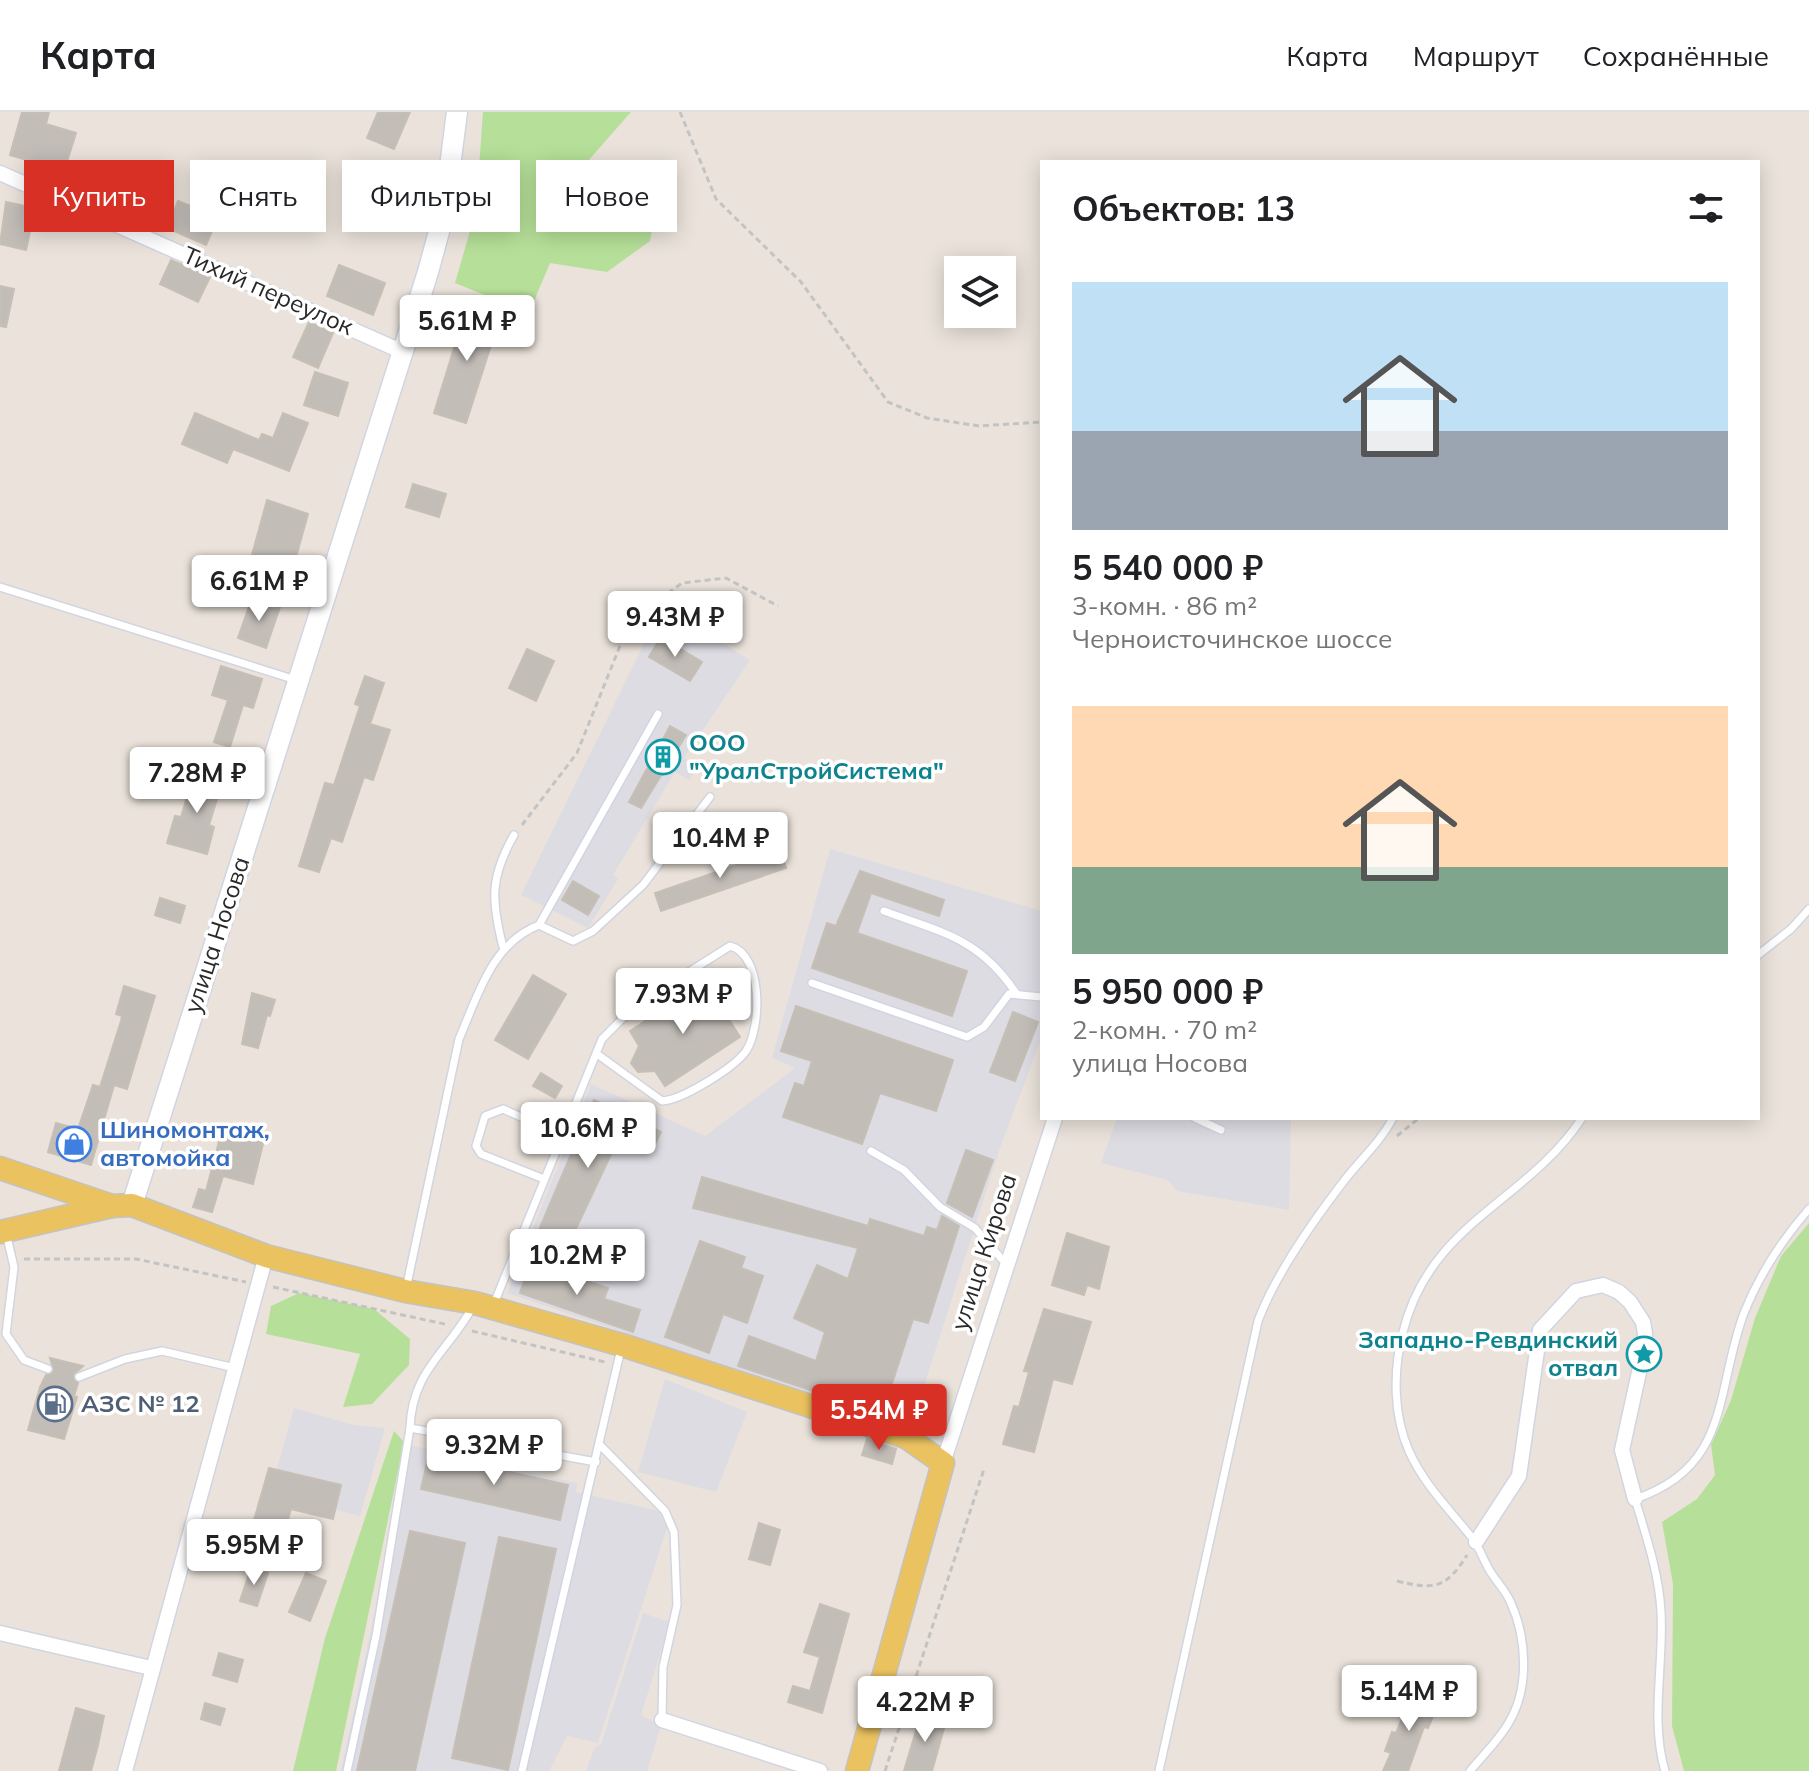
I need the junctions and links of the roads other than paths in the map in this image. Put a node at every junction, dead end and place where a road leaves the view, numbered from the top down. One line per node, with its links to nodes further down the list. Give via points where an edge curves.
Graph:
1 (457, 112): 3 (street, улица Носова, via 444,213)
2 (0, 173): 3 (street, Тихий переулок)
3 (403, 352): 5 (street, улица Носова)
4 (0, 587): 5 (lane)
5 (298, 681): 27 (street, улица Носова)
6 (658, 714): 11 (lane)
7 (710, 797): 11 (lane, via 643,885 593,931 573,941)
8 (514, 835): 12 (lane, via 500,860 492,894)
9 (1809, 909): 13 (lane)
10 (884, 911): 15 (lane, via 984,953)
11 (539, 925): 12 (lane)
12 (503, 947): 32 (lane, via 459,1039)
13 (1760, 953)
14 (812, 983): 15 (lane, via 967,1037 984,1027 1002,1000)
15 (1016, 993): 16 (lane)
16 (1040, 997)
17 (597, 1054): 17 (lane, via 610,1030 635,1006 730,946 747,955 753,965 756,1023 751,1042 744,1054 687,1094 662,1101); 23 (lane)
18 (1054, 1120): 31 (street, улица Кирова)
19 (1199, 1120): 22 (lane)
20 (1392, 1120): 52 (lane, via 1312,1227 1258,1321)
21 (1580, 1120): 43 (lane, via 1550,1159 1443,1249 1415,1296 1403,1332 1396,1395 1409,1451 1442,1503)
22 (1221, 1130)
23 (562, 1135): 26 (lane); 26 (lane, via 503,1109 485,1116 476,1146 481,1154)
24 (871, 1151): 31 (lane, via 904,1170 940,1207 975,1228)
25 (0, 1168): 27 (main road)
26 (544, 1179): 33 (lane)
27 (122, 1206): 29 (main road); 30 (main road)
28 (1809, 1209): 42 (lane, via 1776,1248 1749,1303 1724,1397 1696,1463 1657,1492)
29 (2, 1231): 35 (lane, via 13,1259 6,1334 24,1360)
30 (266, 1256): 32 (main road); 36 (street)
31 (1007, 1265): 41 (street, улица Кирова)
32 (405, 1291): 33 (main road)
33 (484, 1305): 34 (main road); 38 (lane, via 418,1381)
34 (620, 1355): 39 (lane); 41 (main road, via 906,1437)
35 (48, 1369)
36 (237, 1369): 37 (lane, via 162,1351); 45 (street)
37 (79, 1377)
38 (410, 1428): 40 (lane); 48 (lane, via 376,1636)
39 (601, 1446): 40 (lane); 46 (lane, via 665,1511 674,1532 677,1605 663,1667)
40 (596, 1462): 49 (lane)
41 (943, 1463): 51 (main road, улица Кирова)
42 (1635, 1499): 43 (street, via 1622,1450 1643,1354 1643,1322 1619,1292 1603,1285 1576,1291 1540,1330 1519,1476); 54 (lane, via 1656,1570 1661,1611 1657,1706)
43 (1476, 1542): 53 (lane, via 1510,1599 1521,1630 1523,1671 1510,1722)
44 (0, 1633): 45 (street)
45 (151, 1668): 47 (street)
46 (662, 1720): 50 (street)
47 (125, 1771)
48 (347, 1771)
49 (522, 1771)
50 (820, 1771)
51 (857, 1771)
52 (1159, 1771)
53 (1470, 1771)
54 (1665, 1771)

